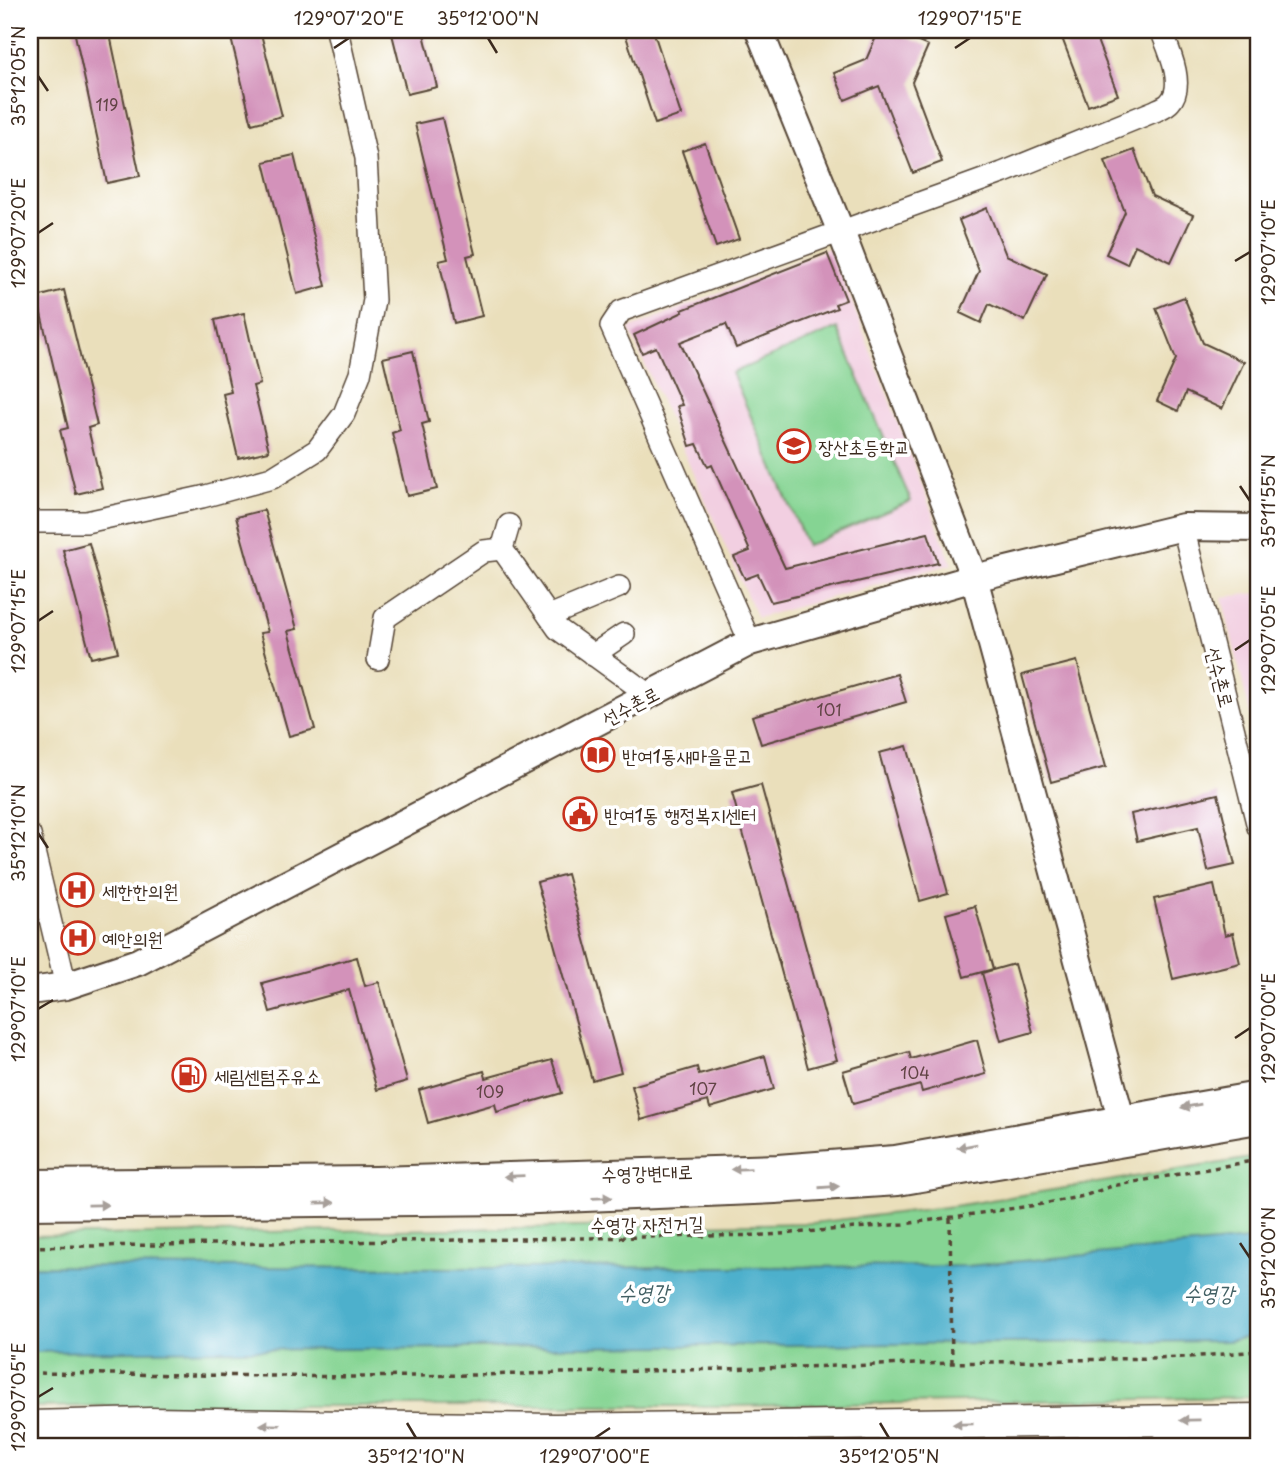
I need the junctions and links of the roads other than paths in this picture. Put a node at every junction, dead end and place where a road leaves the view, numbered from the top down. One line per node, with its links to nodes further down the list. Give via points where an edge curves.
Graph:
1 (337, 30): 5 (street, via 366,158 374,300 360,374 344,414 317,450 271,478 86,522)
2 (759, 30): 4 (main road)
3 (1161, 30): 4 (street, via 1174,64 1176,89 1170,103 1002,173)
4 (841, 232): 10 (main road); 14 (street, via 621,312 611,326)
5 (30, 522)
6 (509, 525): 9 (street)
7 (1183, 527): 8 (main road, 선수촌로); 10 (main road, 선수촌로); 18 (street, 선수촌로)
8 (1258, 528)
9 (502, 549): 12 (street); 16 (street, via 484,551 385,618)
10 (974, 578): 14 (main road, 선수촌로); 24 (main road)
11 (620, 587): 12 (street)
12 (549, 616): 15 (street, via 558,629)
13 (624, 634): 15 (street)
14 (750, 642): 17 (main road, 선수촌로)
15 (593, 655): 17 (street)
16 (378, 659)
17 (649, 695): 20 (main road, 선수촌로, via 138,962)
18 (1258, 827)
19 (30, 835): 20 (street)
20 (66, 986): 21 (main road, 선수촌로)
21 (30, 991)
22 (1258, 1095): 24 (main road, 수영강변대로, one-way to 24)
23 (1258, 1120): 24 (main road, 수영강변대로)
24 (1124, 1130): 25 (main road, 수영강변대로, one-way to 25, via 895,1159 778,1168 376,1180); 26 (main road, 수영강변대로, one-way to 24, via 513,1201 775,1191 898,1182)
25 (30, 1183)
26 (30, 1206)
27 (1258, 1419): 28 (highway, one-way to 28, via 555,1429 150,1423)
28 (30, 1426)
29 (1258, 1443): 30 (highway)
30 (1167, 1446)

